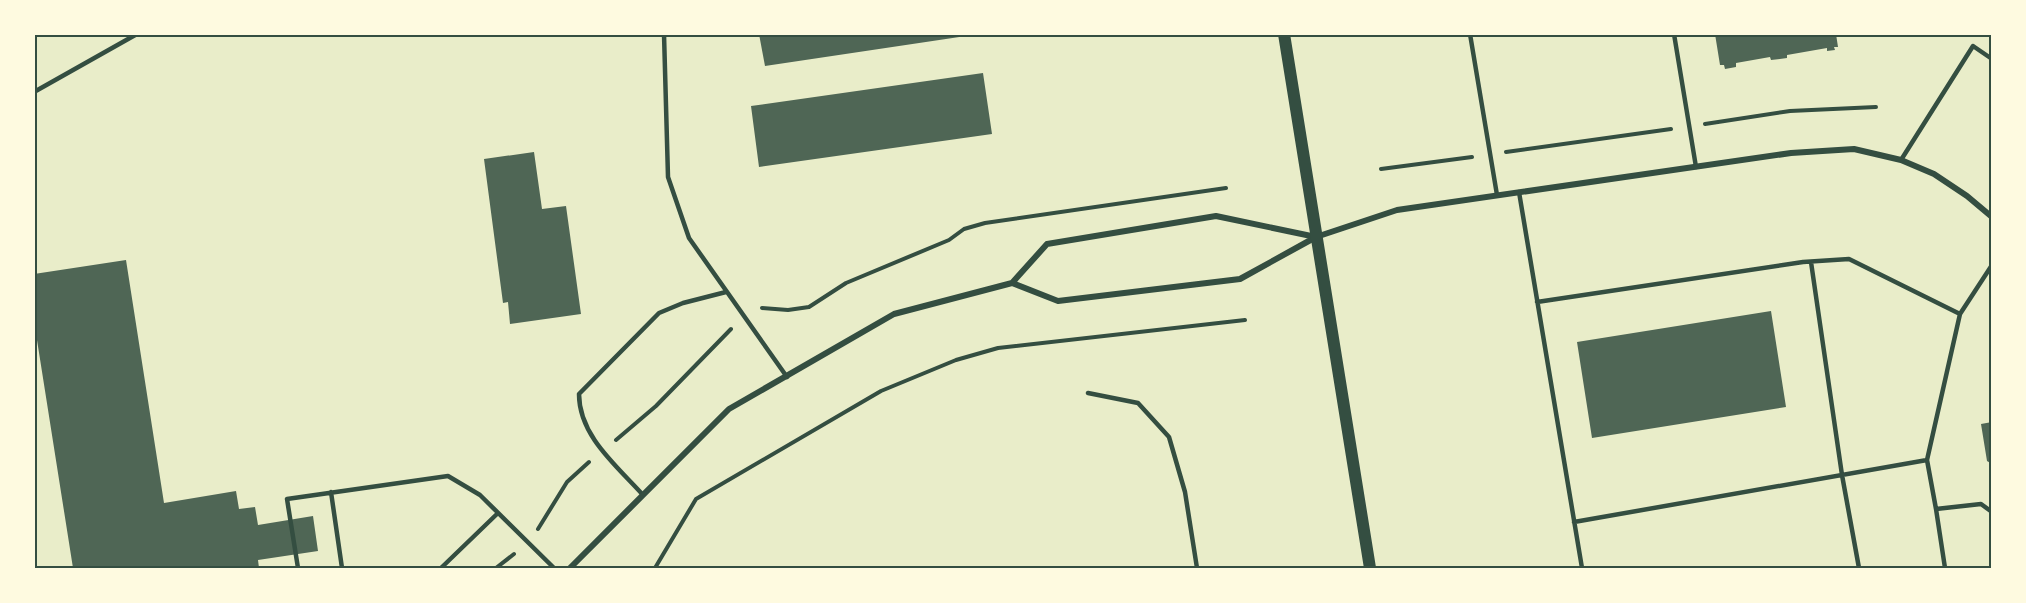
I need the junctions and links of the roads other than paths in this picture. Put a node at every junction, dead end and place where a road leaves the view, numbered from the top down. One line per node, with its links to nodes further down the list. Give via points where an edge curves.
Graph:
1 (136, 34): 7 (lane)
2 (664, 34): 17 (lane, via 668,177 689,238)
3 (1284, 34): 13 (main road)
4 (1470, 34): 11 (lane)
5 (1674, 34): 9 (lane)
6 (1992, 59): 8 (lane, via 1973,46)
7 (34, 92)
8 (1901, 160): 9 (street, via 1854,149); 12 (street, via 1935,174)
9 (1696, 166): 10 (street)
10 (1519, 192): 11 (street); 18 (lane)
11 (1497, 195): 13 (street, via 1397,210)
12 (1992, 216)
13 (1316, 237): 16 (street, via 1240,279 1059,301); 16 (street, via 1216,216 1047,244); 36 (main road)
14 (1811, 262): 18 (lane); 19 (lane, via 1849,259); 23 (lane)
15 (1992, 264): 19 (lane)
16 (1012, 282): 20 (street, via 894,314)
17 (726, 292): 20 (lane); 25 (lane, via 659,313 579,394 579,412 589,433)
18 (1537, 302): 29 (lane)
19 (1960, 314): 22 (lane)
20 (787, 377): 25 (street, via 729,409)
21 (1088, 393): 35 (lane, via 1137,403 1169,437 1185,492)
22 (1926, 460): 23 (lane); 26 (lane)
23 (1842, 475): 29 (lane); 38 (lane)
24 (331, 492): 28 (lane, via 448,476 480,495); 30 (lane, via 287,499); 31 (lane)
25 (643, 495): 34 (street)
26 (1936, 509): 27 (lane, via 1981,504); 39 (lane)
27 (1992, 512)
28 (498, 513): 32 (lane); 33 (lane)
29 (1574, 522): 37 (lane)
30 (298, 568)
31 (342, 568)
32 (441, 568)
33 (554, 568)
34 (570, 568)
35 (1197, 568)
36 (1370, 568)
37 (1582, 568)
38 (1859, 568)
39 (1945, 568)

